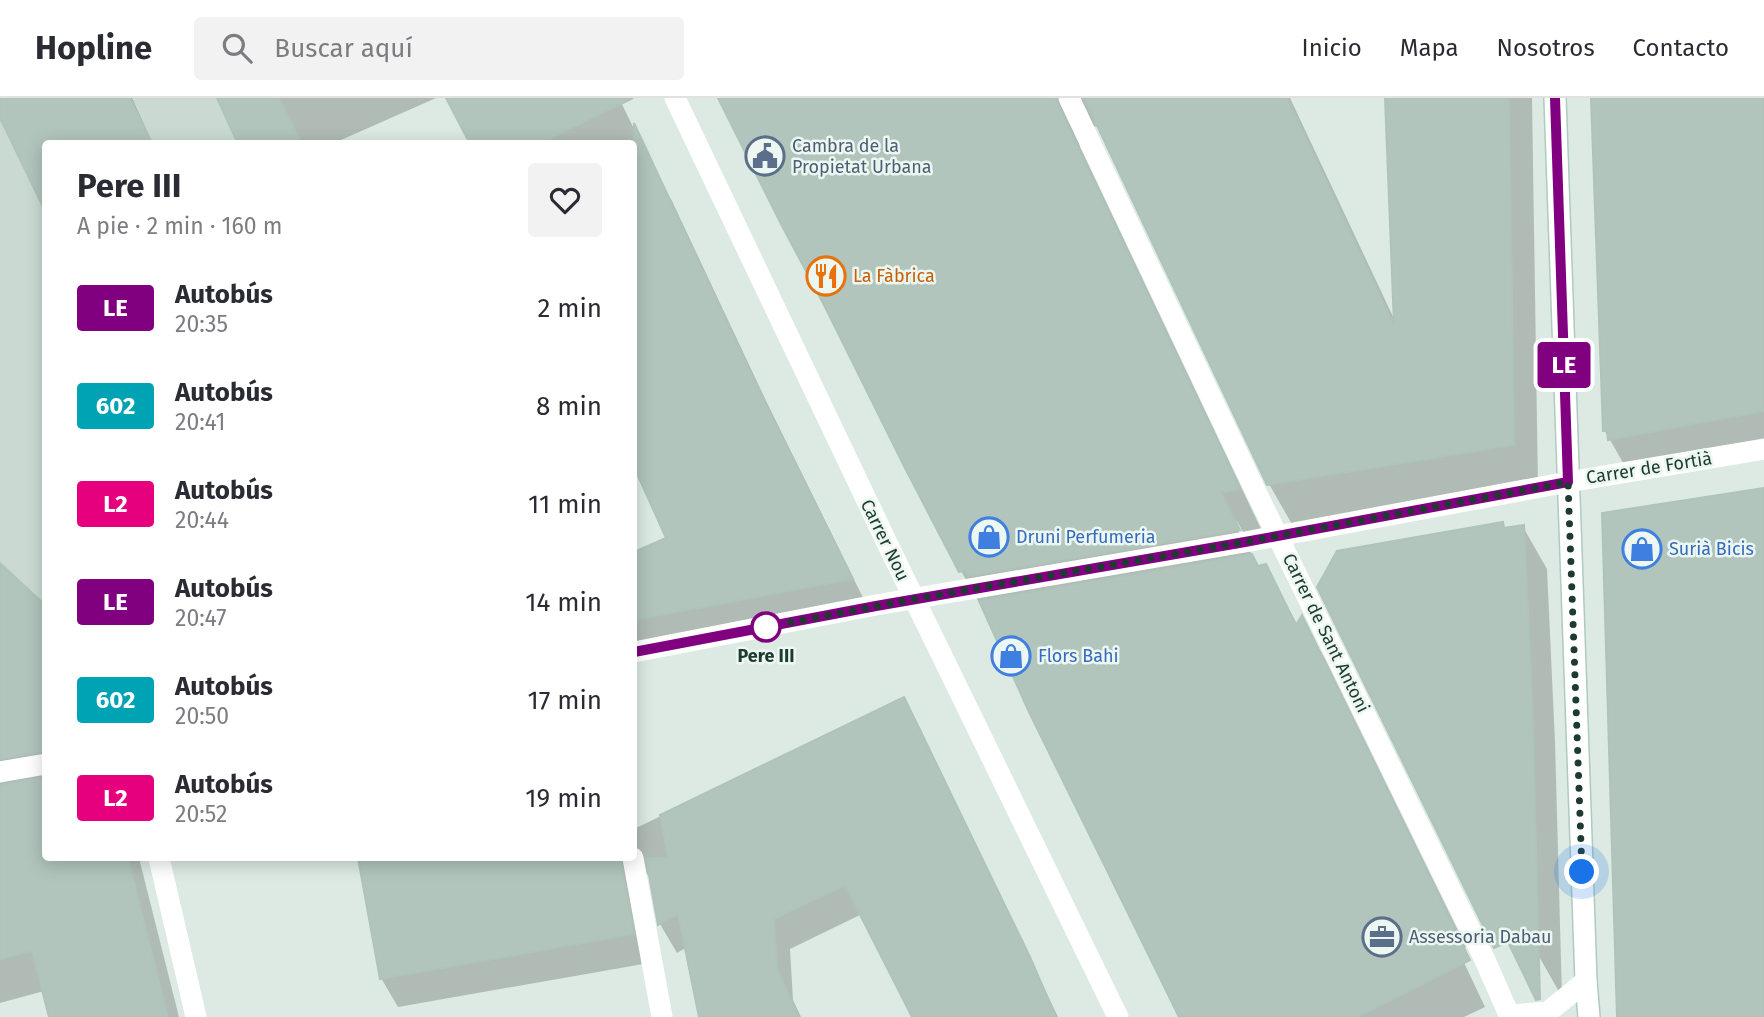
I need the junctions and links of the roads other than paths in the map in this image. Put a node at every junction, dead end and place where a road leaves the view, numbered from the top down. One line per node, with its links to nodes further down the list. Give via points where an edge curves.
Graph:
1 (676, 98): 7 (street, Carrer Nou)
2 (1069, 98): 6 (street, Carrer de Sant Antoni)
3 (1555, 98): 5 (street)
4 (1764, 449): 5 (street, Carrer de Fortià)
5 (1568, 482): 6 (street, Carrer de Fortià); 13 (street)
6 (1278, 536): 7 (street, Carrer de Fortià); 14 (street, Carrer de Sant Antoni)
7 (914, 599): 8 (street, Carrer de Fortià); 17 (street, Carrer Nou)
8 (637, 651)
9 (42, 765): 10 (street)
10 (0, 772)
11 (160, 861): 15 (street)
12 (634, 861): 16 (street)
13 (1586, 981): 14 (street, via 1548,1012); 18 (street)
14 (1509, 1016)
15 (196, 1017)
16 (662, 1017)
17 (1118, 1017)
18 (1589, 1017)

